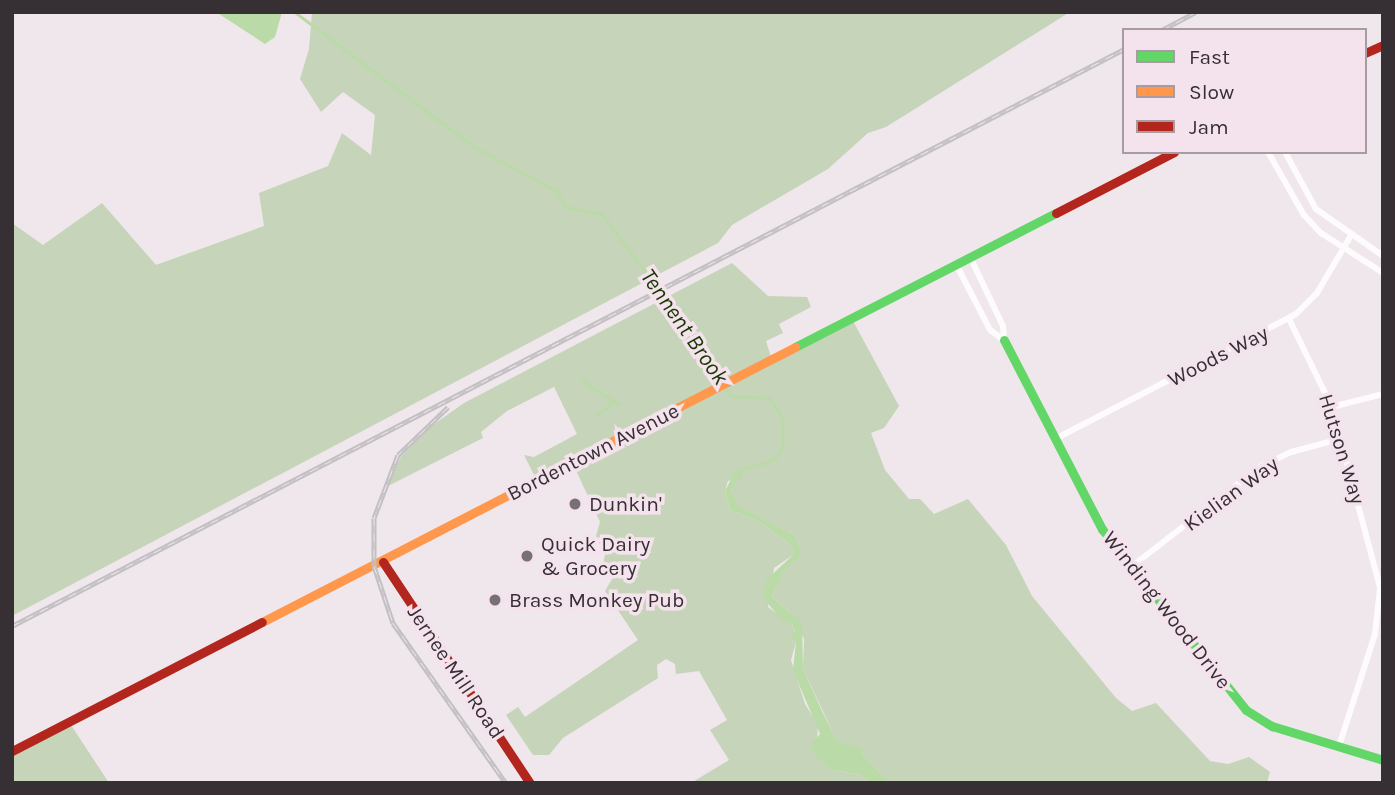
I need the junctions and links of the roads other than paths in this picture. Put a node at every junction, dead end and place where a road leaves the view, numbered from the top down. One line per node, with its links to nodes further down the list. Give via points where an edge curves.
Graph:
1 (1383, 45): 2 (main road)
2 (1367, 52)
3 (1170, 154): 9 (main road, Bordentown Avenue)
4 (1269, 154): 7 (street, via 1304,215)
5 (1285, 154): 6 (street, via 1316,209)
6 (1350, 237): 7 (street, Woods Way); 8 (street)
7 (1343, 248): 11 (street); 12 (street, Woods Way, via 1317,293)
8 (1383, 256)
9 (971, 259): 10 (main road, Bordentown Avenue); 13 (street, Winding Wood Drive, via 1003,326)
10 (957, 266): 13 (street, Winding Wood Drive, via 990,330); 18 (main road, Bordentown Avenue)
11 (1383, 273)
12 (1289, 319): 15 (street, Hutson Way); 16 (street, Woods Way)
13 (1004, 340): 16 (main road, Winding Wood Drive)
14 (1383, 394): 15 (street)
15 (1332, 407): 17 (street, Hutson Way)
16 (1055, 439): 19 (main road, Winding Wood Drive, via 1102,529)
17 (1340, 439): 19 (street, Kielian Way, via 1291,452 1260,467); 20 (street, Hutson Way, via 1381,599 1375,634)
18 (383, 562): 21 (main road, Bordentown Avenue); 23 (main road, Jernee Mill Road)
19 (1131, 568): 20 (main road, Winding Wood Drive, via 1256,719)
20 (1339, 746): 22 (main road, Winding Wood Drive)
21 (12, 751)
22 (1383, 760)
23 (530, 783)

